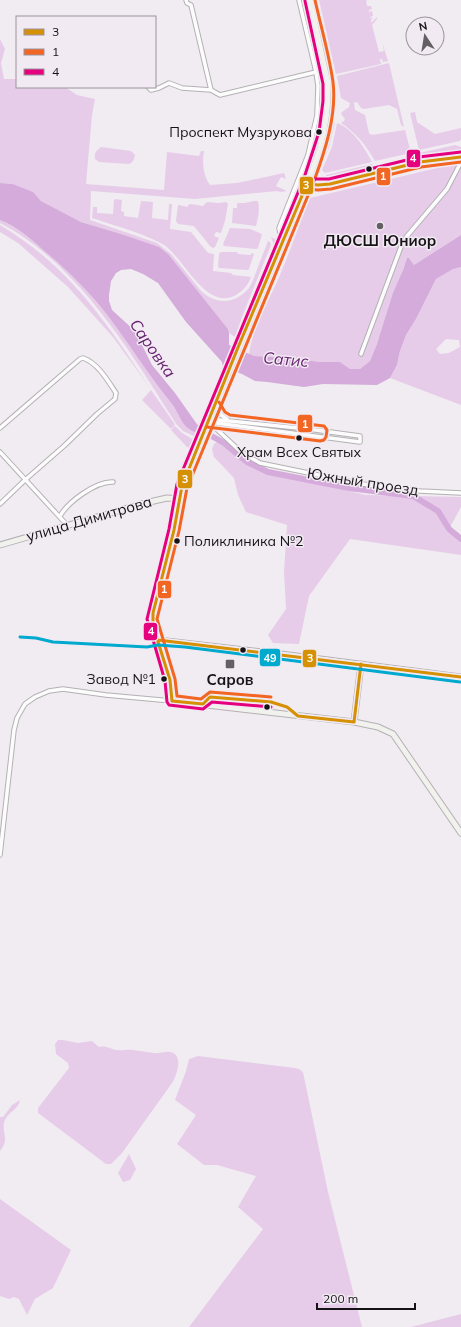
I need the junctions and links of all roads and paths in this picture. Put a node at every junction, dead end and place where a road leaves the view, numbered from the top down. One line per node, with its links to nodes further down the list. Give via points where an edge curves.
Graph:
1 (299, 0): 4 (street)
2 (310, 0): 9 (main road, via 329,96 323,140)
3 (186, 2): 6 (street, via 191,5)
4 (316, 72): 6 (street, via 220,95); 10 (street, via 317,115 308,155 279,228)
5 (149, 88): 6 (street, via 159,88 169,83 182,88)
6 (211, 90)
7 (461, 157): 9 (main road, via 415,164 330,184)
8 (461, 162): 11 (street, via 447,189 402,244)
9 (307, 184): 10 (main road)
10 (283, 242): 12 (main road)
11 (361, 354)
12 (216, 405): 13 (street, via 221,415); 14 (main road)
13 (228, 420): 14 (street); 14 (street, via 360,436 360,442)
14 (208, 422): 19 (street, Южный проезд, via 241,452 260,463 362,484); 20 (main road)
15 (0, 428): 17 (street, via 83,358 98,369 116,393 115,399)
16 (0, 452): 17 (street)
17 (25, 480): 21 (street); 22 (street)
18 (113, 482): 22 (street, via 104,482 91,488 63,510)
19 (461, 493)
20 (179, 499): 23 (main road, улица Димитрова, via 159,499); 25 (main road, via 174,530 153,613 153,626)
21 (0, 504)
22 (60, 516): 23 (street)
23 (67, 525): 24 (main road, улица Димитрова)
24 (0, 545)
25 (158, 640): 26 (main road); 28 (main road, via 170,680)
26 (361, 664): 27 (main road); 29 (main road)
27 (461, 677)
28 (172, 701): 29 (main road); 31 (street, via 63,689 49,691 25,704 14,730)
29 (354, 722): 30 (main road, via 378,727 392,734)
30 (461, 833)
31 (0, 855)

